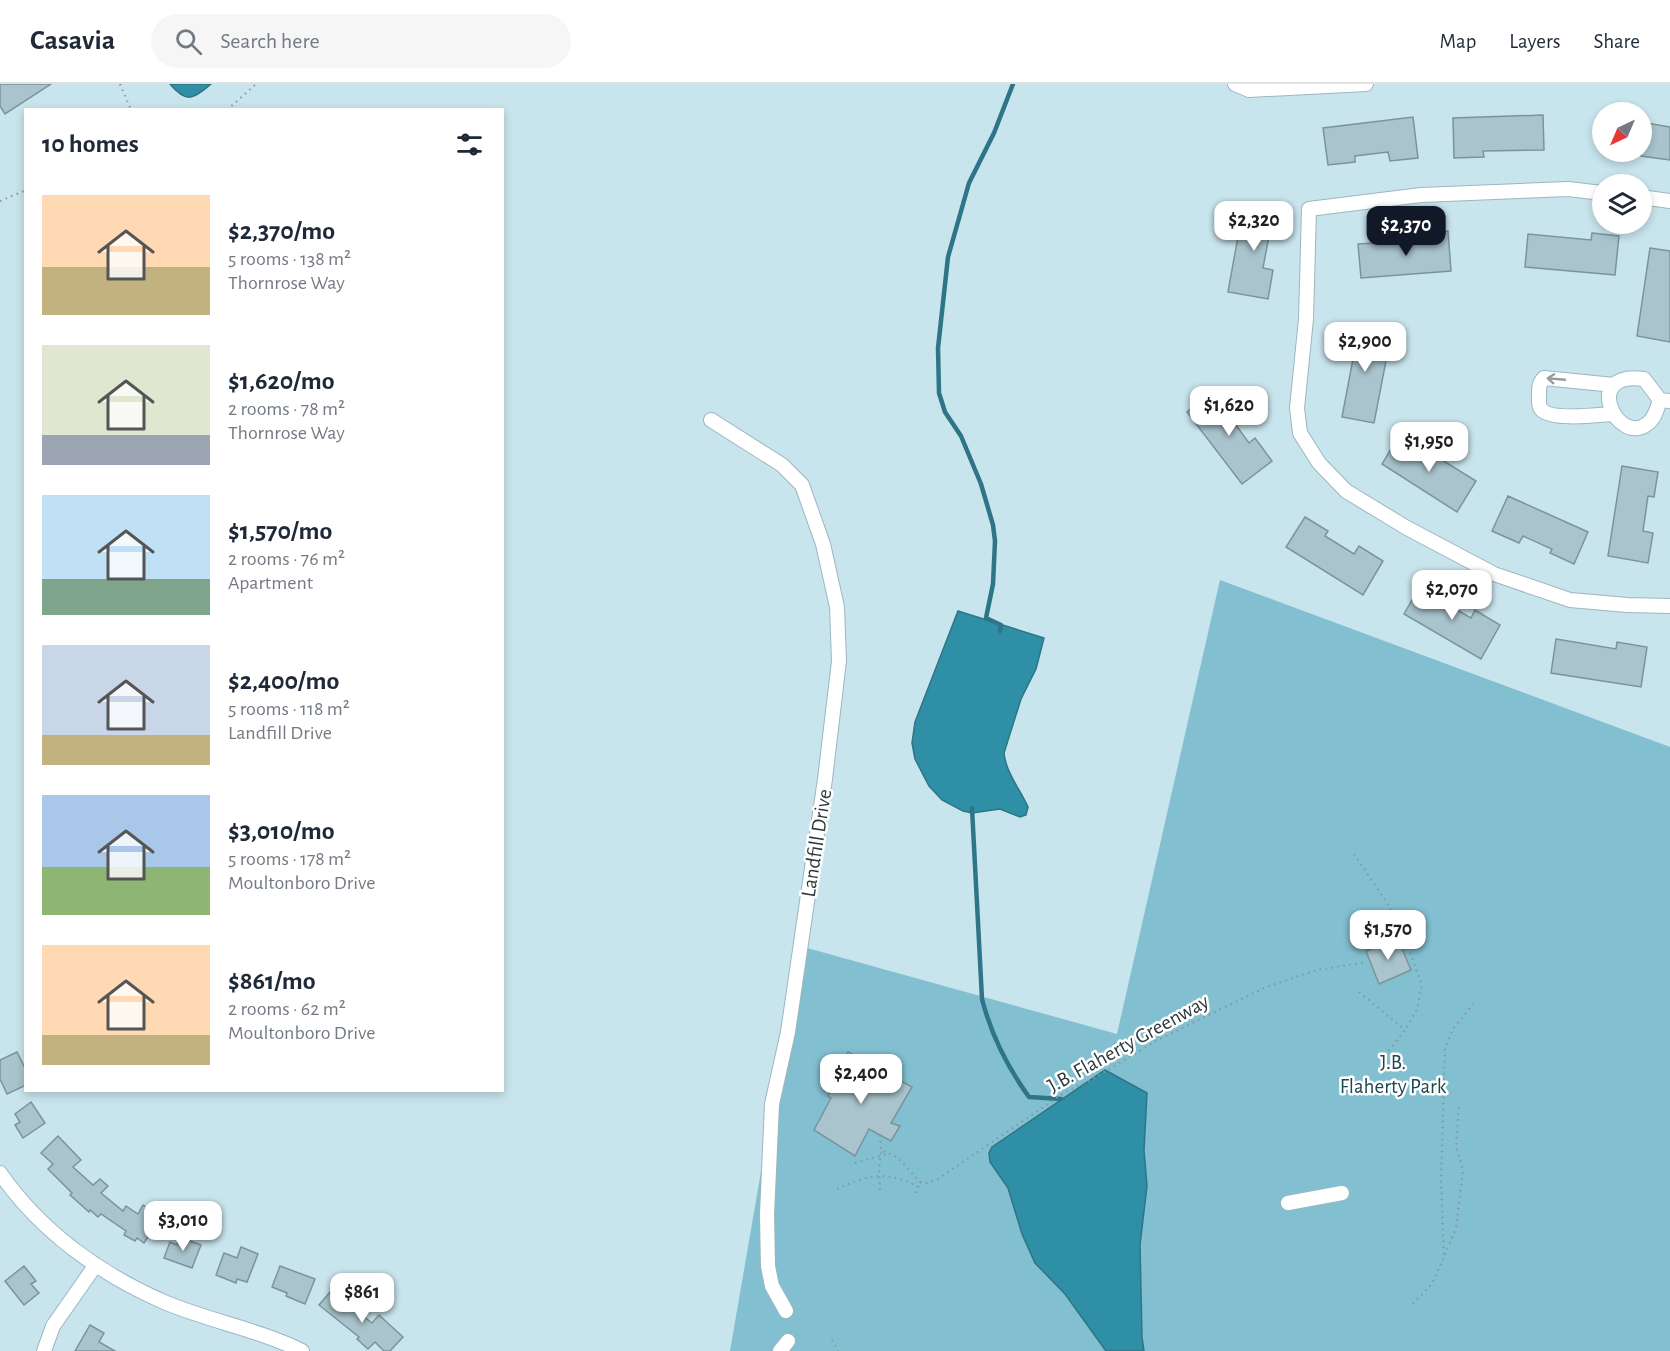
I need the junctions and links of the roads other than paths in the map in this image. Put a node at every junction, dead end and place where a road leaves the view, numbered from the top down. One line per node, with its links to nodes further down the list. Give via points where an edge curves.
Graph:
1 (1235, 84): 2 (street, via 1249,90)
2 (1366, 84)
3 (1592, 192): 10 (street, via 1569,189 1421,195 1309,209 1306,319 1297,408 1300,433 1319,463 1346,491 1494,574 1570,600)
4 (1652, 199): 5 (street)
5 (1670, 201)
6 (1614, 385): 7 (street, via 1632,377 1644,379); 8 (street, via 1608,397); 8 (street, one-way to 8, via 1544,378 1539,388 1540,406 1545,412 1584,417)
7 (1665, 401): 8 (street, via 1653,419 1636,429 1622,424)
8 (1612, 414)
9 (711, 420): 15 (street, Landfill Drive, via 782,465 802,485 823,544 837,607 839,661 825,779 788,1032 772,1104 768,1266 772,1286)
10 (1670, 606)
11 (0, 1173): 14 (street, via 44,1224)
12 (1342, 1193): 13 (street)
13 (1288, 1203)
14 (95, 1266): 16 (street, via 53,1326); 17 (street, via 165,1302 276,1338)
15 (786, 1311)
16 (44, 1351)
17 (302, 1351)

